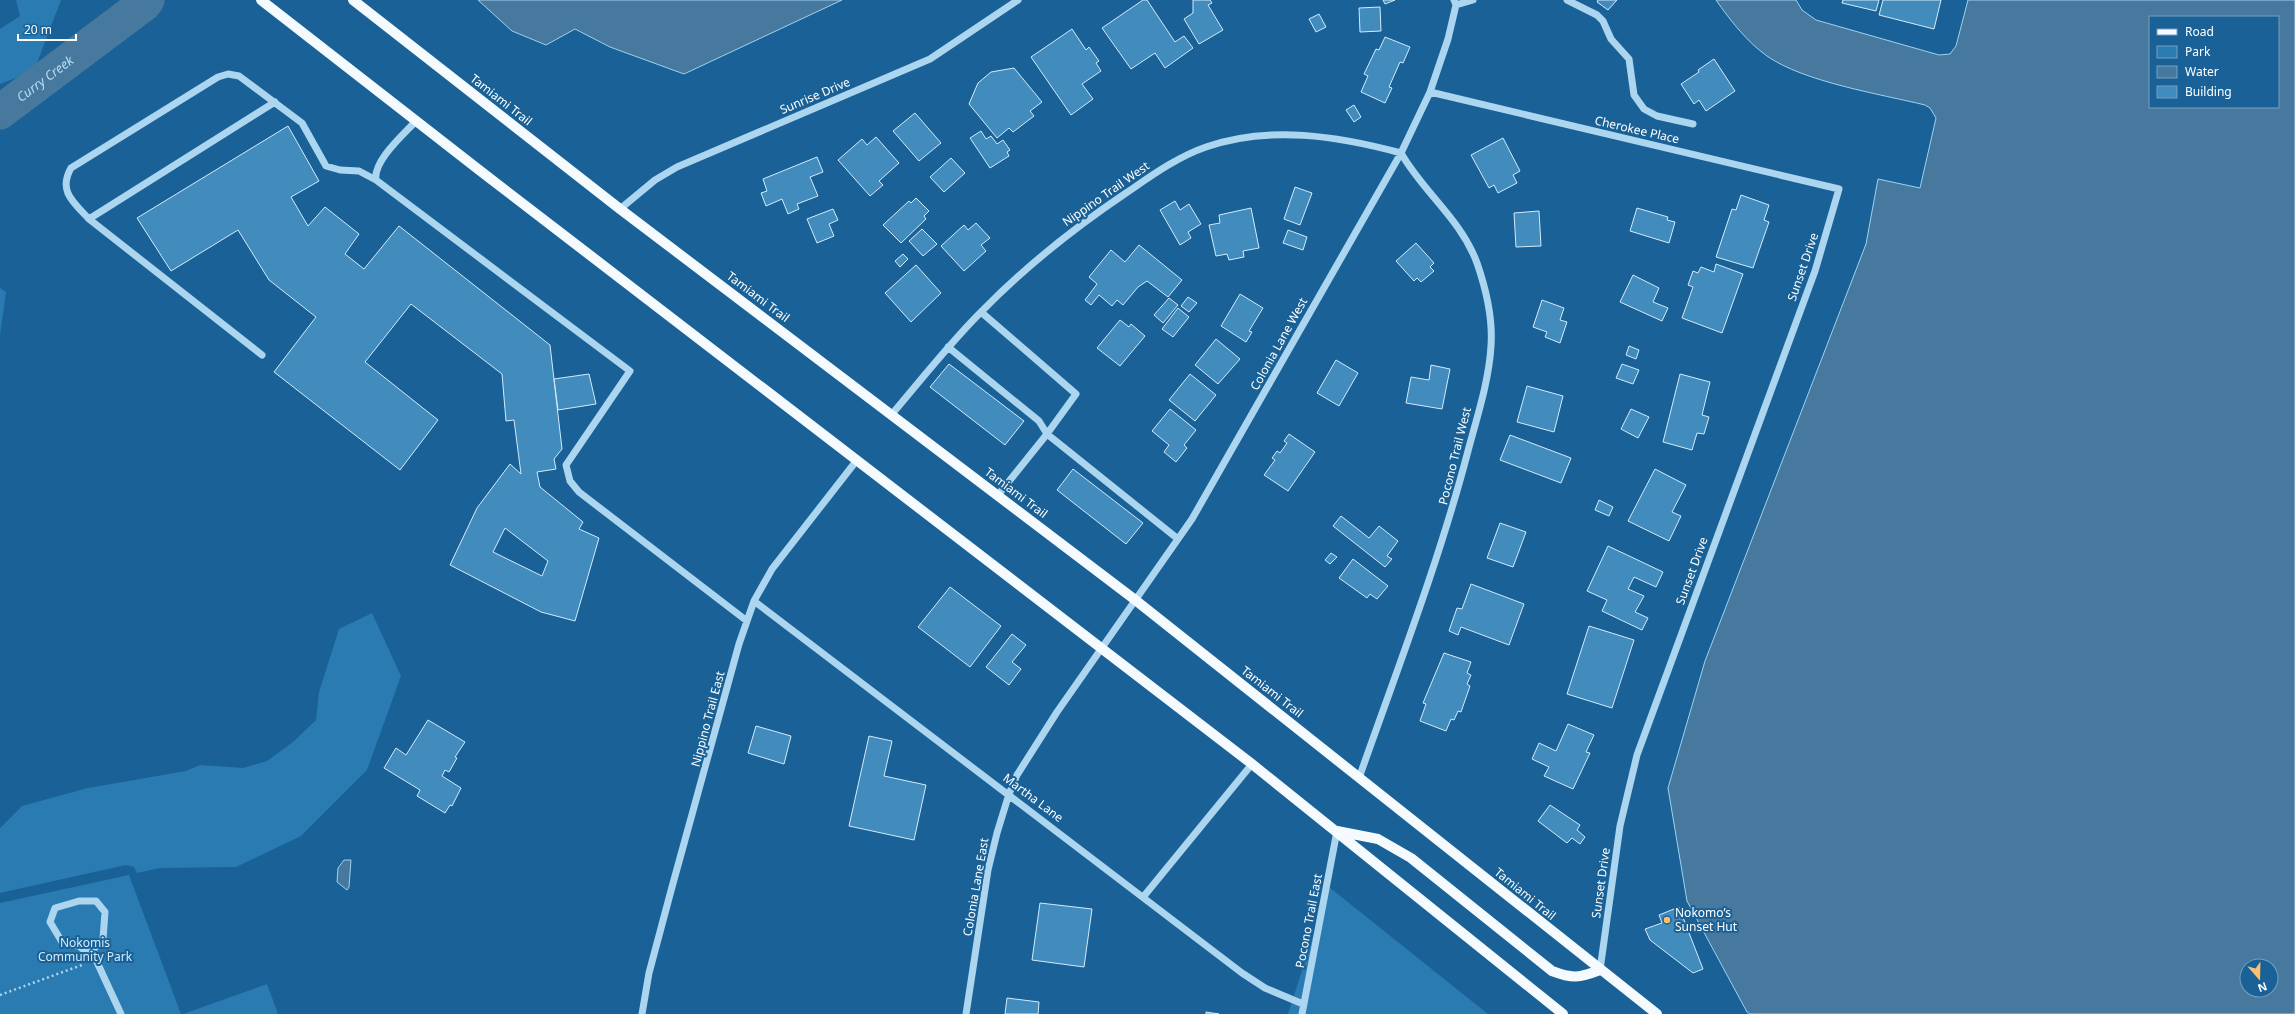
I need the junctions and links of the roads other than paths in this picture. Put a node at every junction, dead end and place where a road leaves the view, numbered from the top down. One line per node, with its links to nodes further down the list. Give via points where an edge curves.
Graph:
1 (262, 0): 9 (main road)
2 (353, 0): 14 (main road, Tamiami Trail)
3 (1018, 0): 14 (street, Sunrise Drive, via 930,59 677,167 655,180)
4 (1472, 0): 6 (street)
5 (1567, 0): 10 (street, via 1597,15 1603,21 1611,39 1629,59 1634,95 1644,109 1658,116)
6 (1455, 2): 7 (street, Colonia Lane West, via 1448,39)
7 (1430, 92): 11 (street, Colonia Lane West); 13 (street, Cherokee Place)
8 (275, 102): 12 (street, via 302,123 326,166 359,171); 15 (street); 15 (street, via 239,76 228,74 218,77 71,168 66,177 65,187 72,201)
9 (416, 121): 12 (street, via 389,150 375,173); 21 (main road)
10 (1693, 124)
11 (1401, 152): 16 (street, Nippino Trail West, via 1366,143 1300,135 1259,137 1206,147 1177,160 1151,176 1083,223 1020,275); 23 (street, Colonia Lane West); 29 (street, Pocono Trail West, via 1420,182 1452,218 1467,240 1487,297 1491,346 1454,507)
12 (376, 180): 26 (street, via 630,371 566,465 570,481 579,492)
13 (1839, 189): 34 (street, Sunset Drive, via 1815,271 1637,755 1620,826)
14 (620, 209): 19 (main road, Tamiami Trail)
15 (89, 219): 18 (street)
16 (981, 312): 17 (street, Nippino Trail West); 20 (street, via 1076,394)
17 (948, 347): 19 (street, Nippino Trail West); 20 (street, via 1039,421)
18 (262, 355)
19 (892, 414): 22 (main road, Tamiami Trail)
20 (1047, 434): 22 (street); 23 (street)
21 (857, 460): 25 (street, Nippino Trail East, via 772,569); 27 (main road)
22 (998, 495): 24 (main road, Tamiami Trail)
23 (1178, 539): 24 (street, Colonia Lane West)
24 (1134, 599): 27 (street, Colonia Lane West); 29 (main road, Tamiami Trail)
25 (754, 601): 26 (street, Nippino Trail East); 30 (street, Martha Lane)
26 (747, 621): 37 (street, Nippino Trail East, via 670,894)
27 (1101, 649): 28 (main road); 30 (street, Colonia Lane East, via 1028,756)
28 (1252, 764): 31 (main road); 32 (street)
29 (1359, 778): 34 (main road, Tamiami Trail)
30 (1009, 794): 32 (street, Martha Lane); 38 (street, Colonia Lane East, via 988,870)
31 (1337, 831): 34 (main road, via 1378,839 1410,858 1552,971 1568,977 1581,977); 35 (street, Pocono Trail East); 40 (main road)
32 (1144, 896): 35 (street, Martha Lane, via 1265,988)
33 (88, 954): 33 (street, via 79,946 62,942 50,922 55,908 79,901 96,902 105,912 103,939); 36 (street, via 96,960)
34 (1600, 970): 41 (main road, Tamiami Trail)
35 (1303, 1004): 39 (street, Pocono Trail East)
36 (121, 1014)
37 (642, 1014)
38 (966, 1014)
39 (1302, 1014)
40 (1563, 1014)
41 (1657, 1014)

